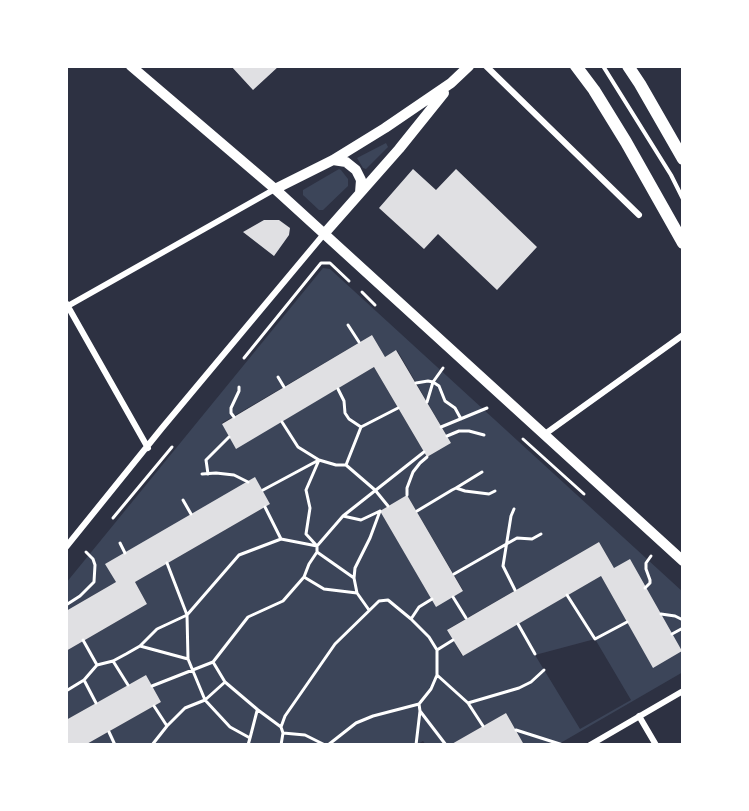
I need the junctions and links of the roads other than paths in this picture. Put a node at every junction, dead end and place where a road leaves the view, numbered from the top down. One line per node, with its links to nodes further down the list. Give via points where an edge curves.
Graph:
1 (131, 66): 10 (main road)
2 (470, 66): 7 (main road)
3 (486, 66): 13 (street)
4 (576, 66): 15 (highway, via 626,142)
5 (603, 66): 12 (lane)
6 (628, 66): 8 (highway)
7 (451, 83): 9 (main road); 11 (main road)
8 (683, 159)
9 (333, 160): 10 (main road); 11 (main road, via 346,162 356,170 361,180)
10 (275, 189): 14 (main road); 16 (street)
11 (360, 193): 14 (main road)
12 (683, 199)
13 (639, 215)
14 (324, 234): 18 (main road); 19 (street)
15 (683, 243)
16 (67, 305): 19 (street)
17 (683, 335): 18 (street)
18 (545, 434): 21 (main road)
19 (148, 448): 20 (street)
20 (66, 548)
21 (683, 561)
22 (683, 691): 23 (street)
23 (639, 716): 24 (street); 25 (street)
24 (590, 745)
25 (656, 745)

